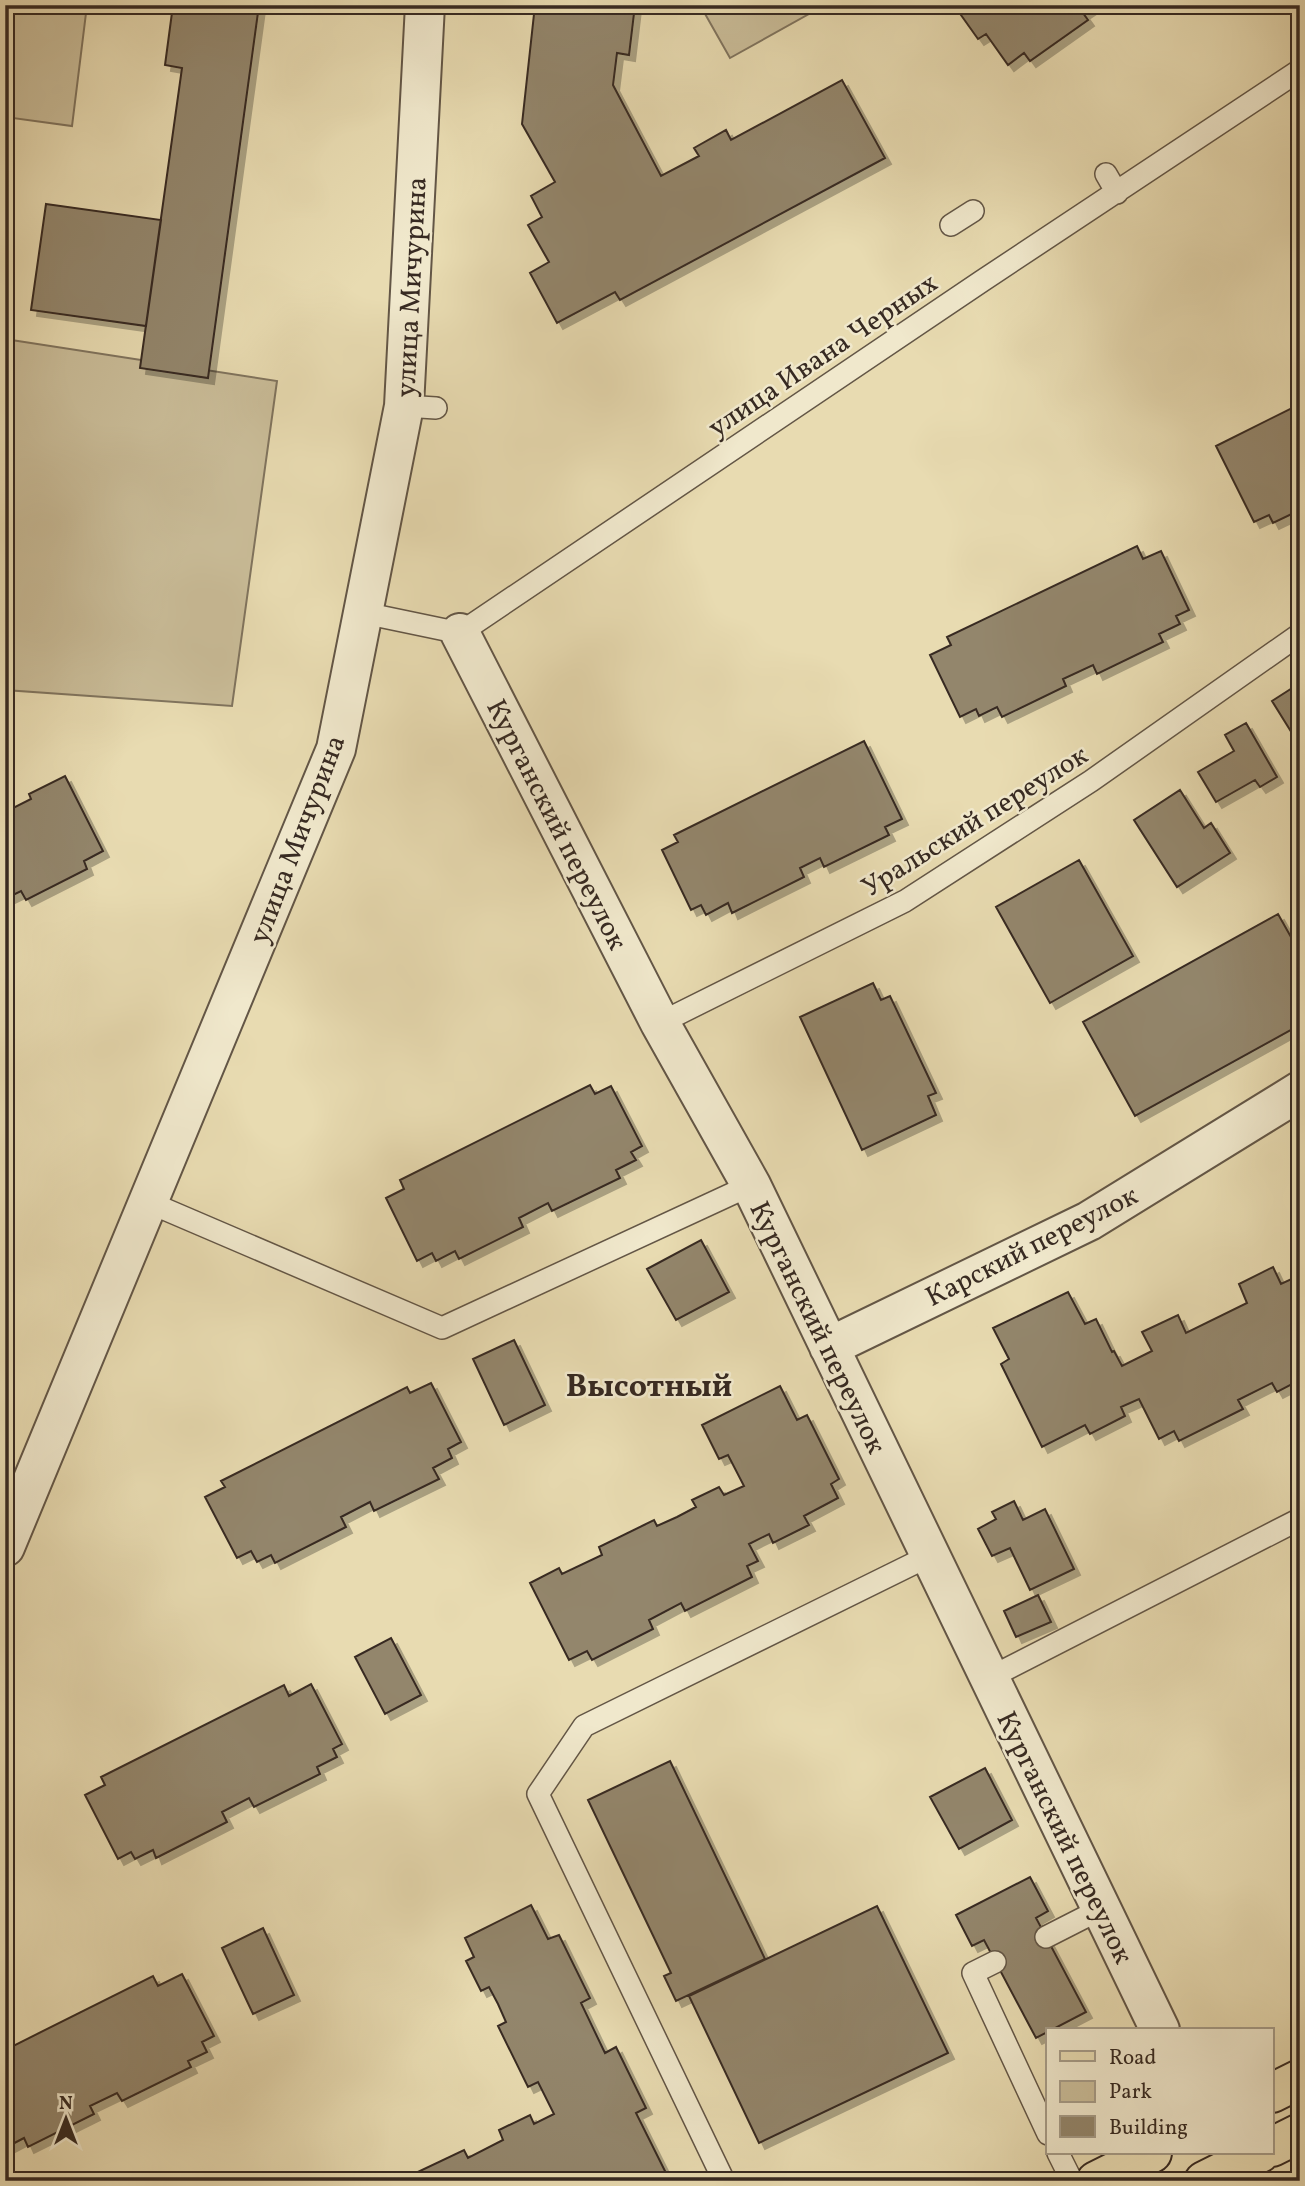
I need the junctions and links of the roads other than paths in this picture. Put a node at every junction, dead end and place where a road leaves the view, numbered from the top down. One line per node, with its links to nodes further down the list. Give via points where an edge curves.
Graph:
1 (425, 5): 7 (street, улица Мичурина, via 420,407)
2 (1300, 70): 4 (lane, улица Ивана Черных)
3 (1106, 174): 4 (lane)
4 (1117, 193): 8 (lane, улица Ивана Черных)
5 (972, 211): 6 (lane)
6 (951, 225)
7 (363, 613): 8 (lane); 13 (street, улица Мичурина, via 336,749)
8 (460, 633): 10 (street, Курганский переулок)
9 (1300, 634): 10 (lane, Уральский переулок, via 1091,781 905,901)
10 (660, 1023): 12 (street, Курганский переулок)
11 (1300, 1091): 14 (street, Карский переулок, via 1089,1221)
12 (751, 1185): 13 (lane, via 442,1328); 14 (street, Курганский переулок)
13 (148, 1202): 16 (street, улица Мичурина)
14 (829, 1347): 17 (street, Курганский переулок)
15 (1300, 1519): 18 (lane)
16 (5, 1547)
17 (929, 1556): 18 (street, Курганский переулок); 28 (lane, via 584,1726 538,1794)
18 (989, 1678): 19 (street, Курганский переулок)
19 (1101, 1909): 20 (lane); 22 (street, Курганский переулок)
20 (1046, 1937)
21 (995, 1962): 24 (lane, via 972,1973)
22 (1159, 2028)
23 (1283, 2087): 25 (lane)
24 (1046, 2130)
25 (1293, 2137)
26 (1058, 2154): 29 (lane)
27 (1150, 2154): 30 (main road)
28 (724, 2181)
29 (1072, 2181)
30 (1096, 2181)

